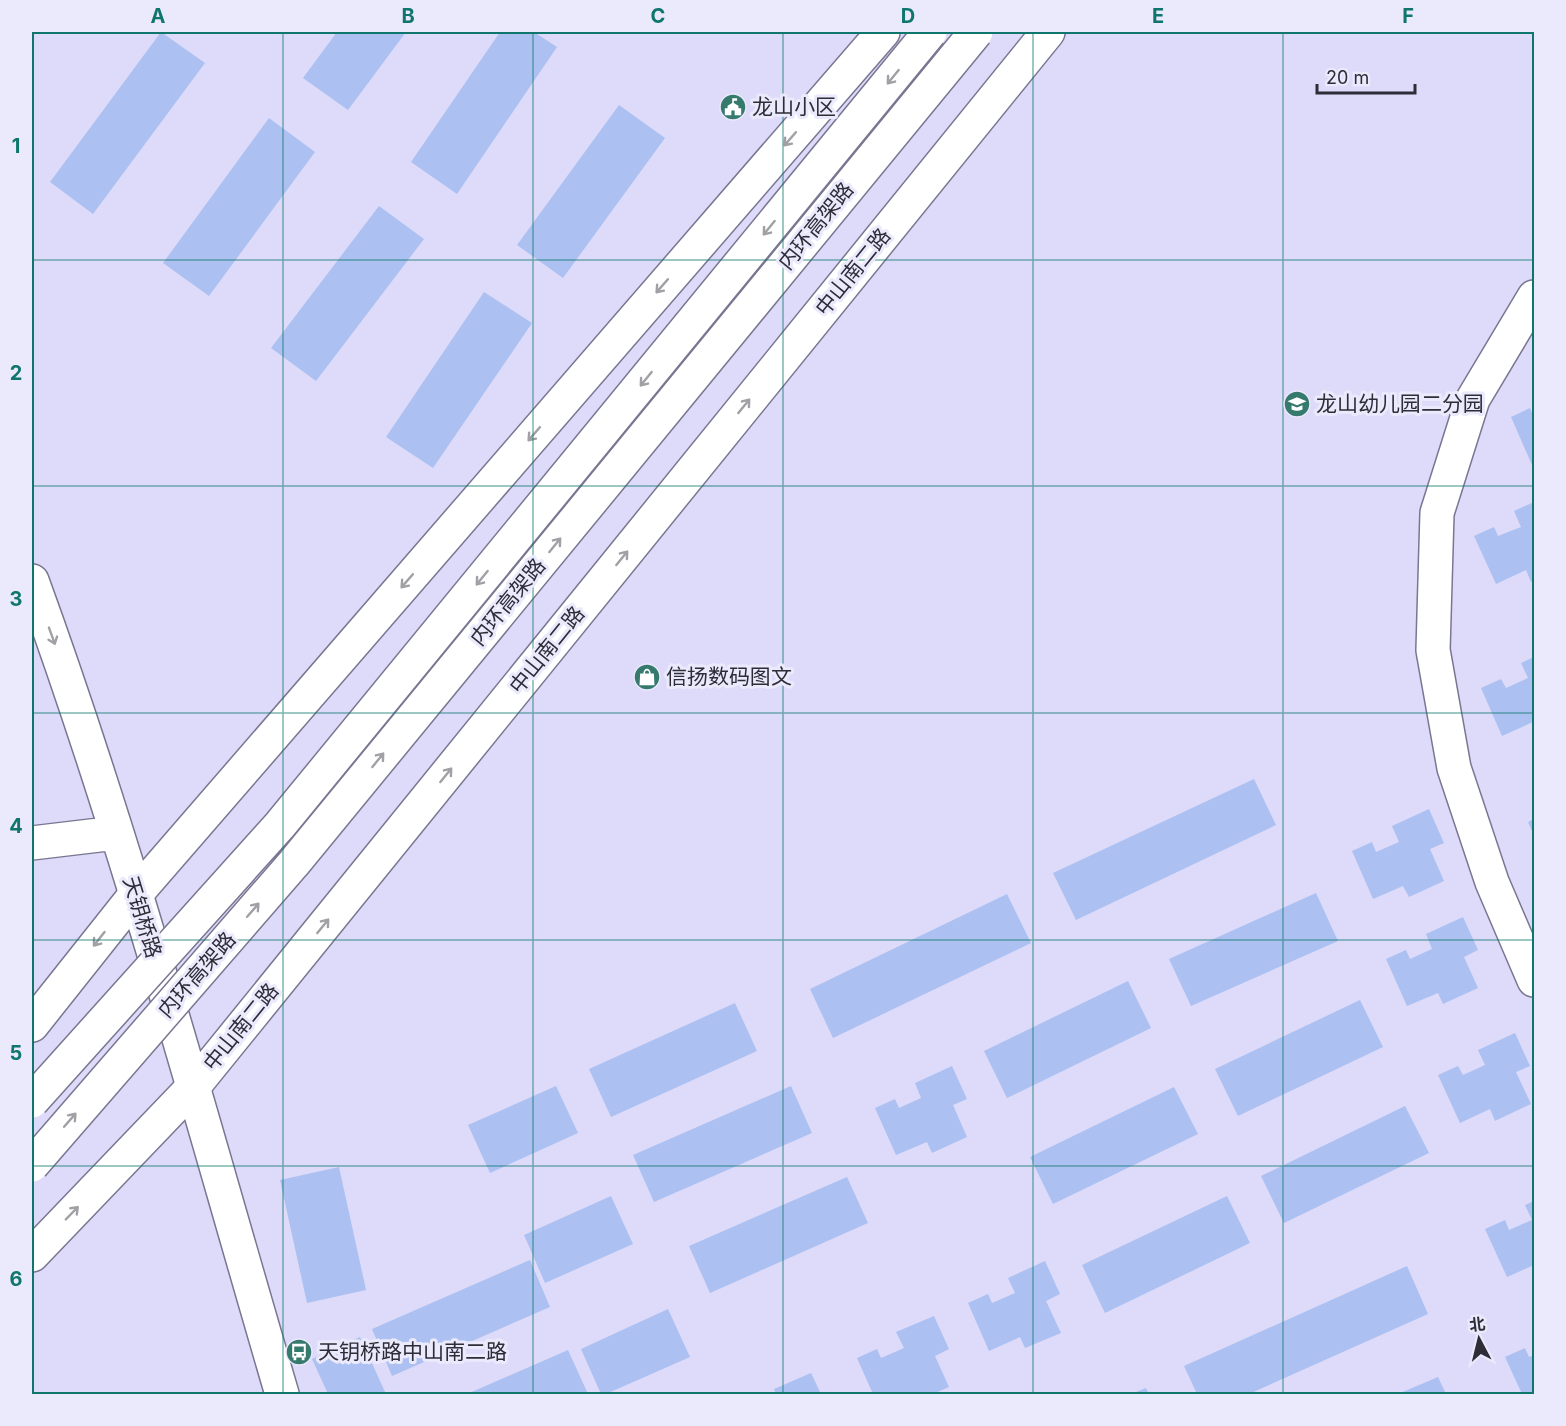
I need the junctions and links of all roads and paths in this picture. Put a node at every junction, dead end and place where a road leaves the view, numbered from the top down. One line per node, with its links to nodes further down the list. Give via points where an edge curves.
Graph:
1 (883, 32): 9 (main road, one-way to 9)
2 (930, 32): 13 (main road, 内环高架路, one-way to 13, bridge, via 280,825)
3 (976, 32): 14 (main road, 内环高架路, one-way to 3, bridge, via 294,863)
4 (1048, 32): 12 (main road, 中山南二路, one-way to 4)
5 (1534, 297): 10 (main road, via 1473,399 1437,513 1433,650 1454,768 1492,882)
6 (32, 581): 7 (main road, 天钥桥路, one-way to 7)
7 (116, 833): 8 (main road); 9 (main road, 天钥桥路)
8 (32, 843)
9 (136, 894): 11 (main road, one-way to 11); 12 (main road, 天钥桥路)
10 (1534, 980)
11 (32, 1025)
12 (194, 1086): 15 (main road, 中山南二路, one-way to 12); 16 (main road, 天钥桥路)
13 (32, 1101)
14 (32, 1165)
15 (32, 1255)
16 (282, 1395)

